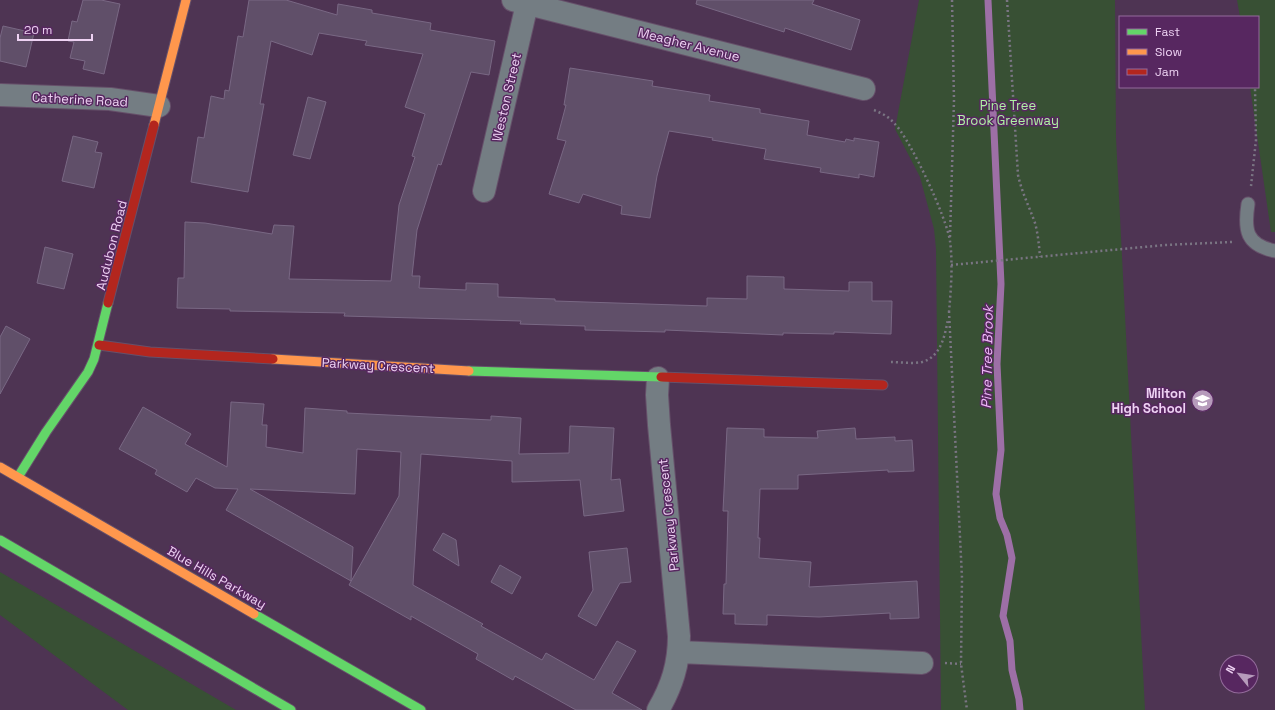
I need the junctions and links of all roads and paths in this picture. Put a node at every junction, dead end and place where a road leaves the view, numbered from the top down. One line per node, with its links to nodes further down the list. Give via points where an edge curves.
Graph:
1 (186, 0): 8 (street, Audubon Road)
2 (952, 0): 12 (path, via 954,100)
3 (1007, 0): 14 (path, via 1018,176 1022,195 1039,239)
4 (520, 2): 6 (street, Meagher Avenue); 9 (street, Weston Street)
5 (1255, 88): 10 (path, via 1256,140)
6 (864, 89): 12 (path, via 859,106 885,115 903,133 938,205)
7 (0, 95): 8 (street, Catherine Road, via 110,99)
8 (159, 106): 17 (street, Audubon Road)
9 (484, 191)
10 (1248, 204): 11 (lane, via 1246,218)
11 (1250, 238): 13 (lane, via 1256,245); 14 (path, via 1226,243 1178,244)
12 (950, 240): 15 (path)
13 (1275, 251)
14 (1040, 257): 15 (path)
15 (951, 265): 16 (path)
16 (949, 311): 19 (path, via 945,334 938,352 922,362 883,361); 28 (path, via 962,578 961,664)
17 (99, 345): 18 (street, Parkway Crescent, via 157,353); 21 (street, Audubon Road, via 88,372)
18 (658, 378): 19 (street, Parkway Crescent); 23 (street, Parkway Crescent, via 659,425)
19 (883, 385)
20 (0, 467): 21 (street, Blue Hills Parkway)
21 (18, 477): 26 (street, Blue Hills Parkway)
22 (0, 540): 25 (street)
23 (679, 652): 24 (street); 27 (street, Parkway Crescent, via 673,680)
24 (922, 663)
25 (291, 710)
26 (421, 710)
27 (658, 710)
28 (967, 710)

